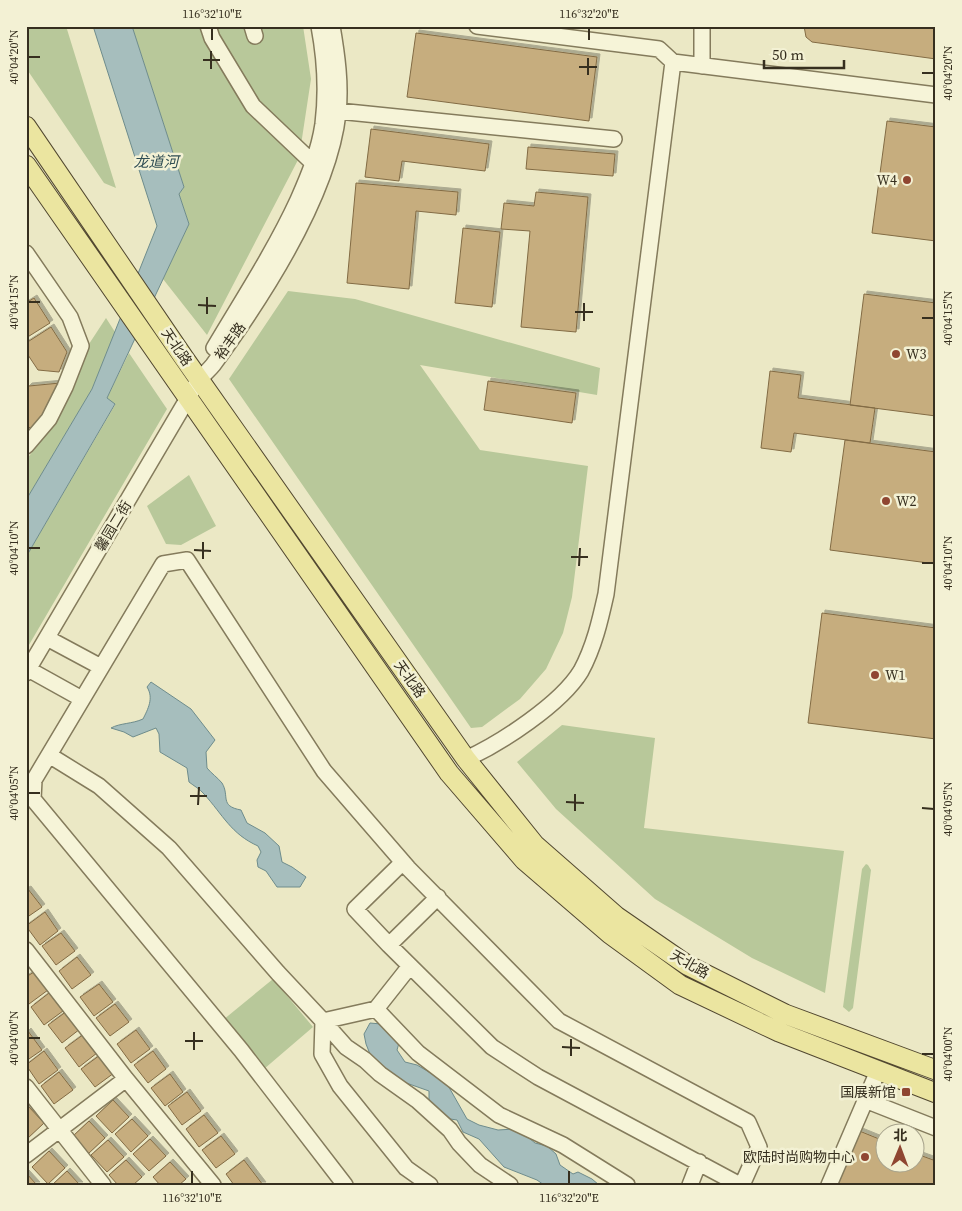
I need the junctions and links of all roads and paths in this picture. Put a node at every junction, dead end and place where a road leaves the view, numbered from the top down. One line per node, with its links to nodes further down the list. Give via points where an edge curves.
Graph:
1 (208, 26): 12 (street, via 253,106)
2 (319, 26): 12 (street, 裕丰路, via 324,62 323,125)
3 (332, 26): 9 (street, 裕丰路, via 338,62)
4 (702, 26): 7 (street)
5 (478, 27): 6 (street, via 659,49)
6 (673, 62): 7 (street); 23 (street, via 606,594 597,634 580,672 560,697 496,744)
7 (702, 66): 8 (street)
8 (936, 95)
9 (338, 111): 11 (street); 15 (street, 裕丰路, via 325,168 286,252 254,307)
10 (26, 126): 15 (main road, 天北路)
11 (614, 139)
12 (314, 164): 15 (street, 裕丰路, via 276,244 207,359)
13 (26, 165): 16 (main road, 天北路)
14 (26, 253): 17 (street, via 70,317 81,346 49,419)
15 (200, 379): 16 (street, 馨园二街); 23 (main road, 天北路)
16 (188, 398): 18 (street, 馨园二街); 32 (main road, 天北路, via 449,772 524,860 610,934 680,985 779,1032)
17 (26, 446)
18 (47, 638): 19 (street); 20 (street, 馨园二街)
19 (101, 667): 21 (street); 24 (street, via 163,564 187,560 324,771)
20 (27, 671): 21 (street)
21 (82, 699): 22 (street)
22 (49, 755): 30 (street, via 99,786 169,848); 43 (street, via 34,780 33,799 241,1050)
23 (466, 759): 31 (main road, 天北路, via 535,845 616,916 687,965 785,1014)
24 (403, 862): 25 (street); 26 (street, via 355,909)
25 (438, 897): 26 (street); 48 (street, via 559,1021 748,1122 759,1147)
26 (389, 946): 28 (street)
27 (26, 950): 33 (street)
28 (410, 966): 29 (street); 40 (street, via 492,1047 538,1077)
29 (376, 1009): 30 (street); 46 (street, via 418,1053 499,1115 563,1145)
30 (323, 1021): 44 (street, via 322,1054 340,1086 406,1168); 45 (street, via 346,1047 418,1101 450,1130 480,1165)
31 (936, 1070)
32 (878, 1071): 35 (main road, 天北路); 36 (street)
33 (126, 1079): 38 (street); 42 (street)
34 (26, 1087): 38 (street)
35 (936, 1093)
36 (865, 1100): 37 (street); 49 (street)
37 (936, 1128)
38 (58, 1130): 39 (street); 41 (street)
39 (26, 1155)
40 (698, 1162): 47 (street); 48 (street)
41 (102, 1185)
42 (213, 1185)
43 (345, 1185)
44 (430, 1185)
45 (510, 1185)
46 (627, 1185)
47 (690, 1185)
48 (741, 1185)
49 (829, 1185)

